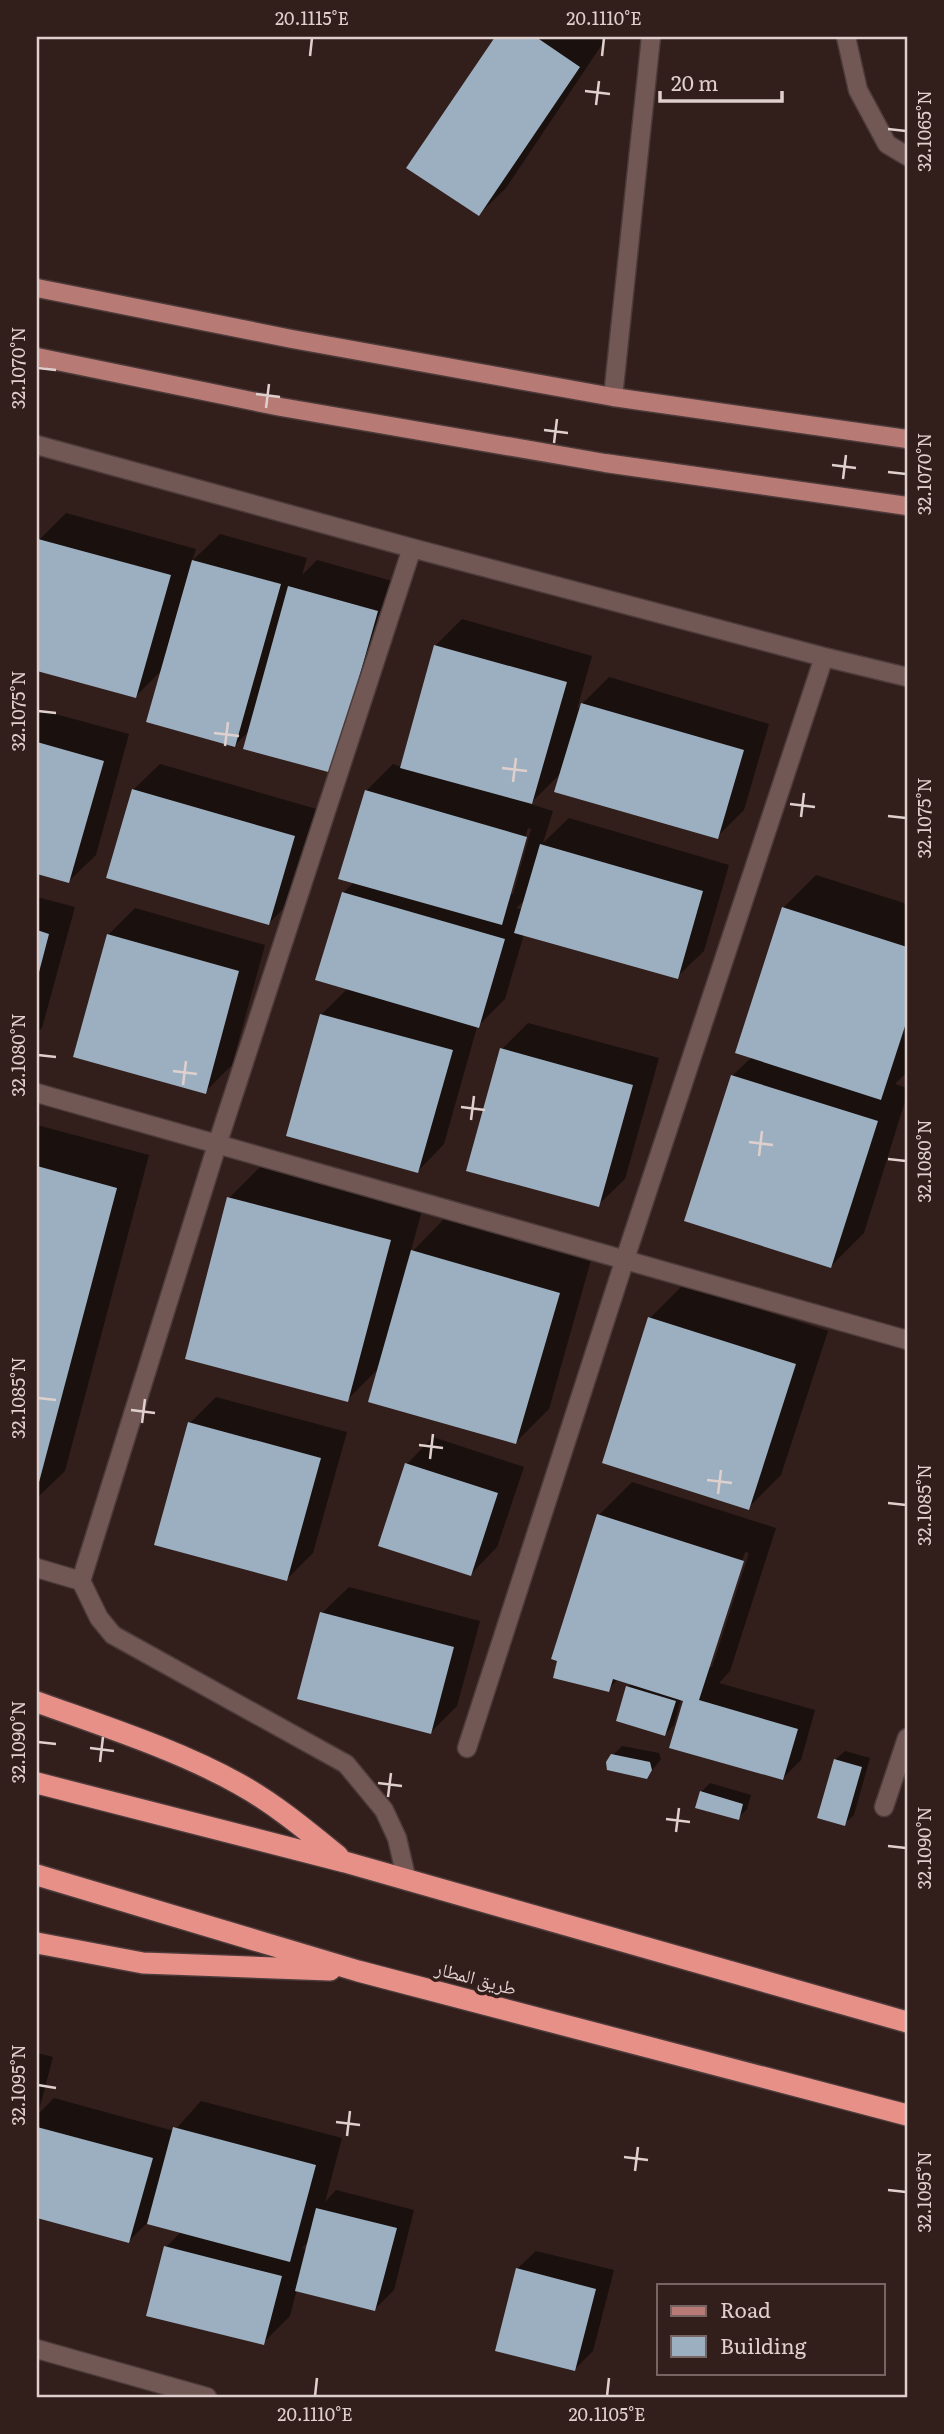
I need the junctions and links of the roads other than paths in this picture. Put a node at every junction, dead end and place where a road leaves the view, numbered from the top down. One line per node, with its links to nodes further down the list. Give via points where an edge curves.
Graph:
1 (651, 37): 6 (street)
2 (846, 37): 3 (street, via 858,90 887,144)
3 (907, 156)
4 (37, 288): 6 (main road)
5 (37, 356): 9 (main road, via 281,407 592,461)
6 (613, 397): 7 (main road)
7 (907, 439)
8 (37, 444): 10 (street)
9 (907, 506)
10 (412, 548): 11 (street); 14 (street)
11 (824, 657): 12 (street); 15 (street)
12 (907, 677)
13 (37, 1093): 14 (street)
14 (217, 1145): 15 (street); 18 (street)
15 (625, 1259): 16 (street); 21 (street)
16 (907, 1340)
17 (37, 1568): 18 (street)
18 (81, 1581): 26 (street, via 113,1635 345,1764 384,1810 397,1838)
19 (37, 1702): 24 (highway, via 239,1784 277,1807)
20 (907, 1738): 23 (street)
21 (467, 1748)
22 (37, 1783): 24 (highway)
23 (884, 1807)
24 (345, 1862): 26 (highway)
25 (37, 1875): 28 (highway, طريق المطار)
26 (407, 1881): 29 (highway)
27 (37, 1943): 28 (highway, via 143,1963)
28 (358, 1971): 30 (highway, طريق المطار)
29 (907, 2022)
30 (907, 2115)
31 (37, 2349): 32 (street)
32 (207, 2397)

